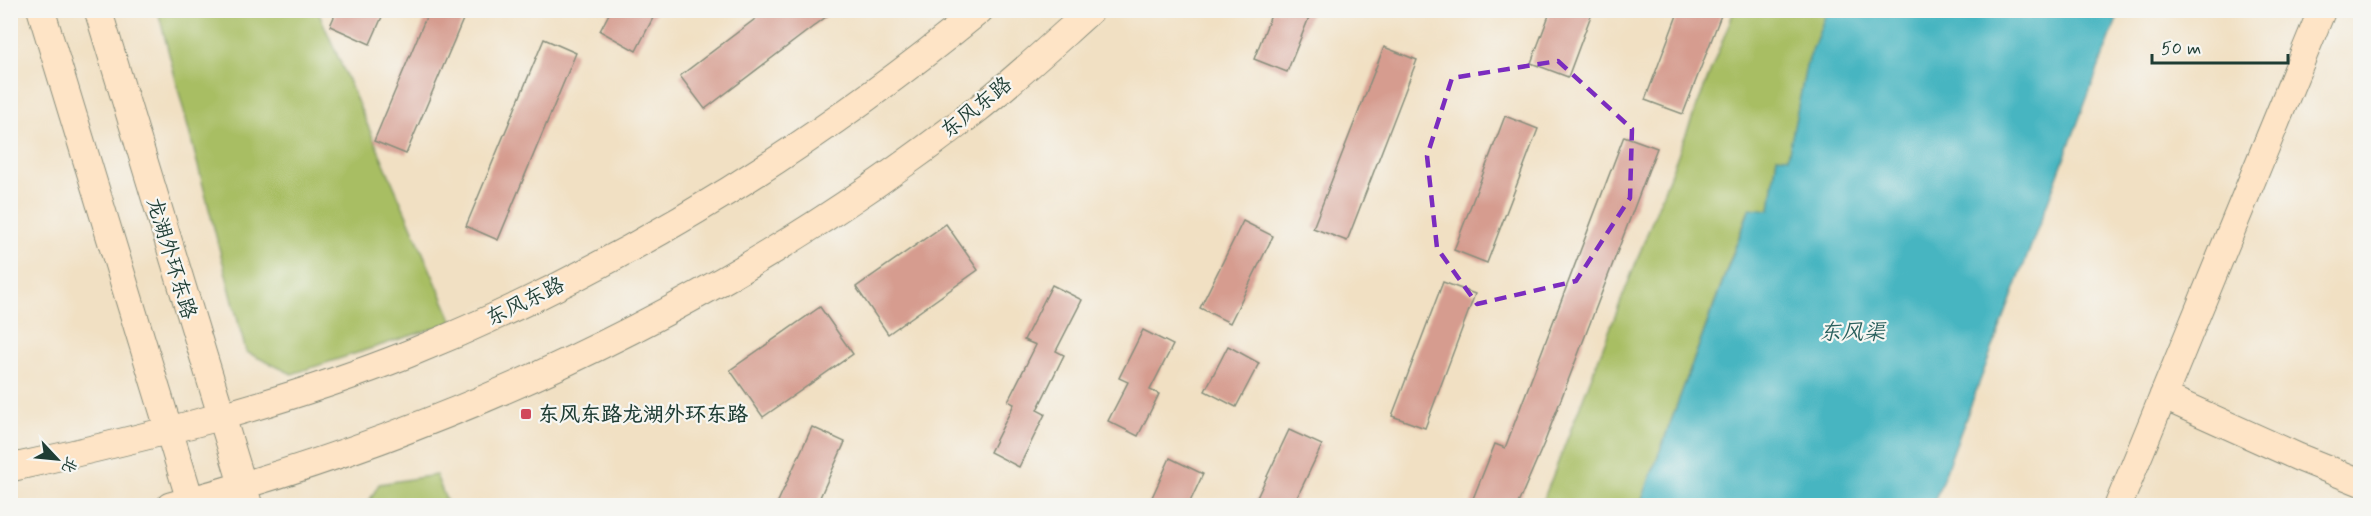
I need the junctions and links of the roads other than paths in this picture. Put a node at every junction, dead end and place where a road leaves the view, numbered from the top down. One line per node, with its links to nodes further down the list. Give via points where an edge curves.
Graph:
1 (41, 10): 8 (main road)
2 (98, 10): 7 (main road, 龙湖外环东路)
3 (980, 10): 7 (main road, 东风东路, via 855,108 711,202 619,255 406,354)
4 (1091, 10): 11 (main road, 东风东路, via 976,110 895,170 746,267 583,355 501,393)
5 (2322, 10): 6 (main road)
6 (2163, 396): 10 (main road); 13 (main road)
7 (221, 417): 8 (main road, 东风东路); 11 (main road, 龙湖外环东路)
8 (169, 431): 9 (main road, 东风东路); 12 (main road)
9 (10, 468)
10 (2361, 482)
11 (246, 496): 12 (main road, 东风东路)
12 (184, 504)
13 (2118, 506)

